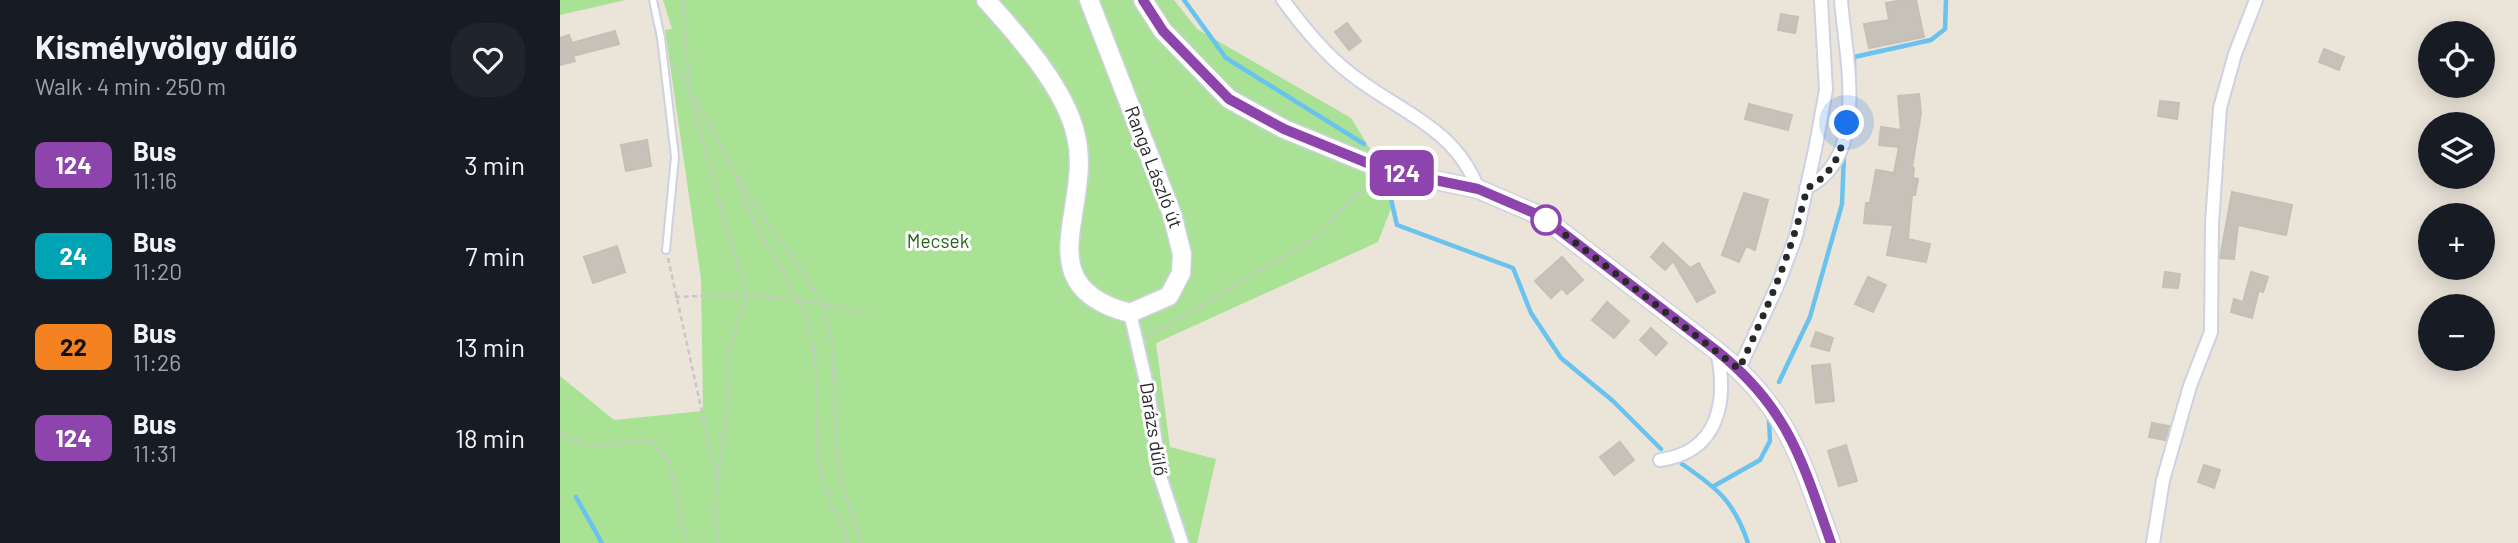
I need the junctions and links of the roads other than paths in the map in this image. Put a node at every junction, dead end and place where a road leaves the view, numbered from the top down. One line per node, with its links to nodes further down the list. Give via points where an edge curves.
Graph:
1 (653, 0): 11 (lane, via 675,157)
2 (986, 0): 12 (main road, via 1042,70 1076,133 1081,176 1069,233 1070,265 1098,304)
3 (1089, 0): 12 (main road, Ranga László út, via 1172,214 1182,254 1181,273 1169,296)
4 (1143, 0): 10 (main road, via 1163,31 1229,99 1284,129 1382,169)
5 (1283, 0): 10 (street, via 1340,65 1455,146)
6 (1821, 0): 9 (street, via 1826,90)
7 (1842, 0): 9 (street, via 1850,65 1843,149 1827,175)
8 (2256, 0): 18 (street, via 2220,108 2211,223 2211,332 2163,480)
9 (1807, 188): 14 (street, via 1779,282)
10 (1478, 189): 13 (main road, via 1541,216)
11 (666, 250)
12 (1130, 313): 16 (street, Darázs dűlő, via 1161,479)
13 (1717, 351): 14 (main road); 15 (street, via 1718,421 1677,458)
14 (1739, 369): 17 (main road, via 1768,399 1785,427)
15 (1660, 460)
16 (1182, 543)
17 (1831, 543)
18 (2153, 543)

